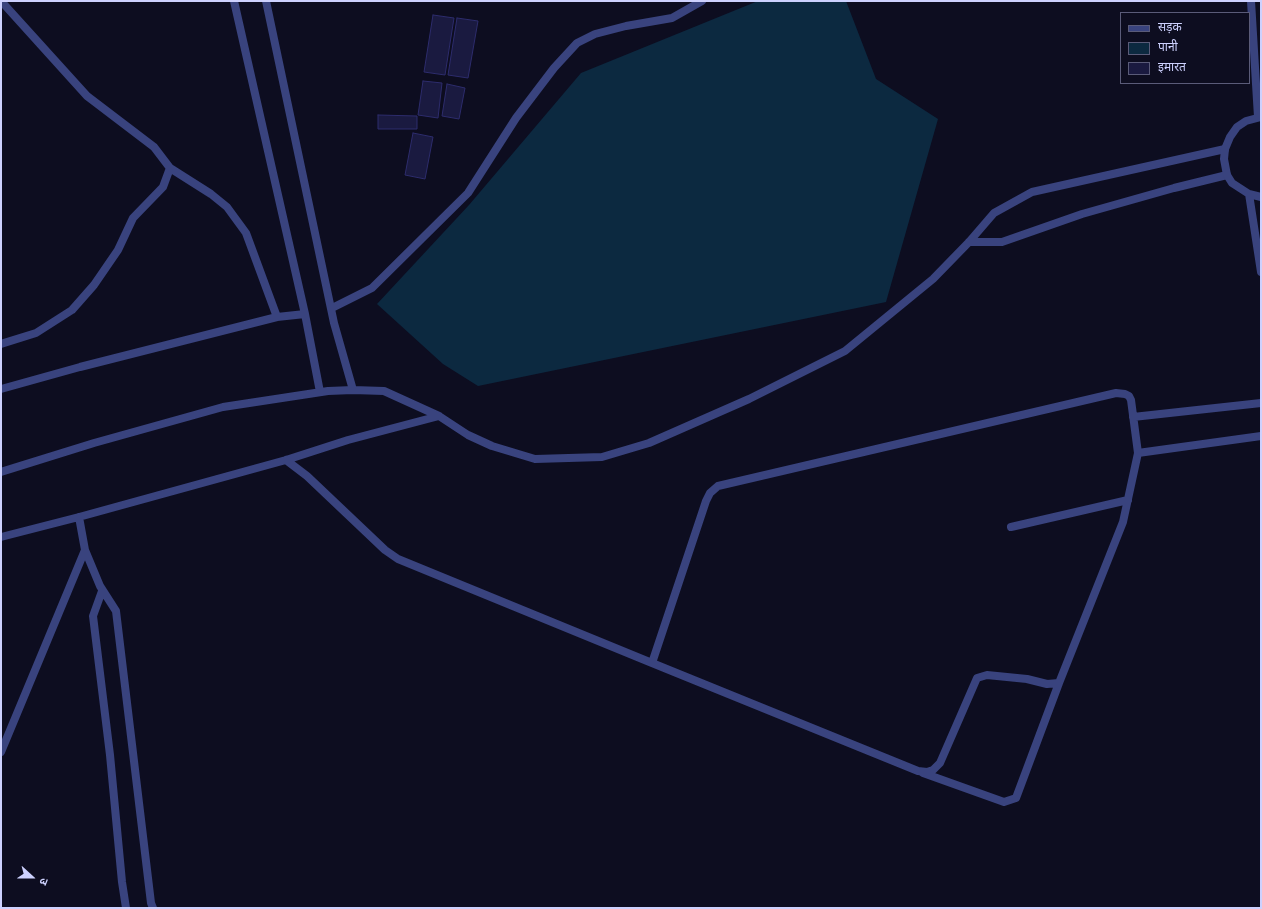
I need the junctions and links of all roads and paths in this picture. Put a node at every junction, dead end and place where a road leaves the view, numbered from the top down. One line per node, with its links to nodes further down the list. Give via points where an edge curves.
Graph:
1 (1, 1): 8 (street, via 87,96 154,147)
2 (234, 1): 15 (street)
3 (266, 1): 14 (street)
4 (702, 1): 14 (street, via 672,18 595,34 577,43 554,68 516,118 468,193 372,288)
5 (1251, 1): 6 (street)
6 (1260, 117): 7 (street, via 1237,127)
7 (1225, 149): 9 (street); 12 (street, via 1032,192 994,213)
8 (170, 168): 16 (street, via 227,207 246,233); 17 (street, via 163,187 133,218 118,250 94,285 72,310 36,333)
9 (1227, 175): 10 (street, via 1232,183); 12 (street, via 1082,214 1002,242)
10 (1249, 194): 11 (street); 13 (street)
11 (1261, 197)
12 (969, 242): 22 (street, via 923,289 845,351 749,399 649,443 602,456 535,459 492,446 468,435)
13 (1261, 272)
14 (332, 308): 19 (street)
15 (305, 314): 16 (street); 20 (street)
16 (277, 317): 18 (street)
17 (1, 344)
18 (1, 389)
19 (353, 390): 20 (street); 22 (street, via 384,391)
20 (320, 392): 27 (street, via 223,407)
21 (1261, 404): 23 (street)
22 (439, 416): 26 (street, via 348,440)
23 (1133, 417): 25 (street); 34 (street, via 1129,396 1116,392 718,486 706,501)
24 (1261, 436): 25 (street)
25 (1138, 453): 28 (street)
26 (286, 460): 29 (street); 34 (street, via 398,559)
27 (1, 472)
28 (1128, 500): 30 (street); 35 (street, via 1123,522)
29 (79, 517): 31 (street); 32 (street)
30 (1012, 527)
31 (1, 537)
32 (85, 550): 33 (street); 36 (street)
33 (102, 591): 38 (street, via 93,616); 39 (street, via 116,611)
34 (652, 663): 37 (street)
35 (1059, 683): 37 (street, via 1047,684 987,675 977,678 940,763 933,770); 37 (street, via 1016,798 1004,802)
36 (1, 752)
37 (918, 771)
38 (126, 908)
39 (153, 908)

